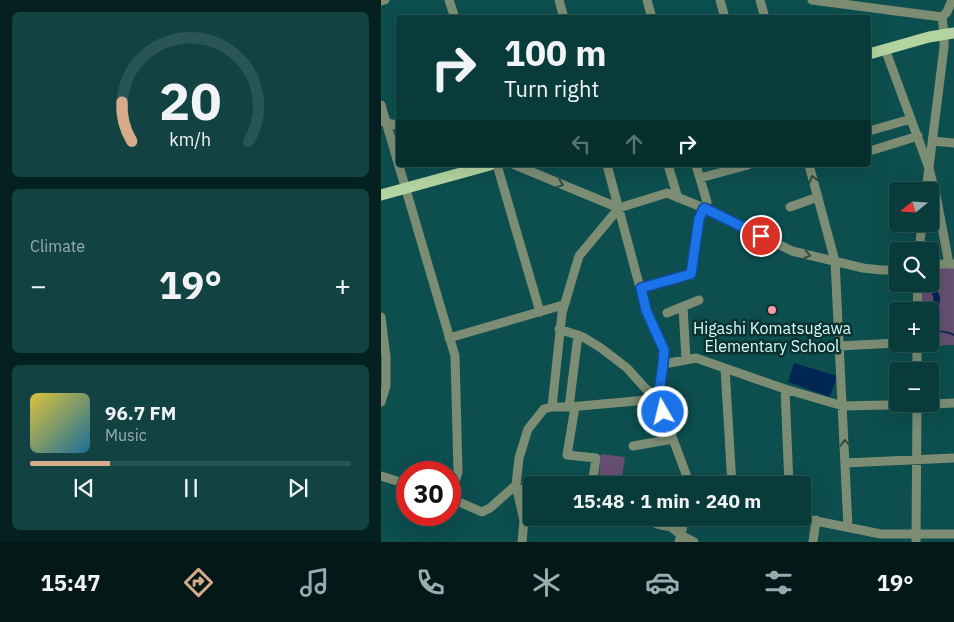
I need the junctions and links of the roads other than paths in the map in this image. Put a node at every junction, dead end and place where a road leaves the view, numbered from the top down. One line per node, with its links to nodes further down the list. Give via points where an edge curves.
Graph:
1 (385, 0): 9 (street)
2 (449, 0): 11 (street)
3 (559, 0): 12 (street)
4 (647, 0): 13 (street)
5 (720, 0): 14 (street)
6 (760, 0): 15 (street)
7 (811, 0): 10 (street)
8 (951, 0): 16 (street)
9 (381, 1)
10 (853, 2): 16 (street)
11 (454, 15)
12 (563, 15)
13 (651, 15)
14 (724, 15)
15 (764, 15)
16 (942, 17): 17 (street)
17 (949, 34): 18 (main road); 26 (street, via 944,48)
18 (885, 49): 19 (main road); 21 (street)
19 (871, 53)
20 (381, 105): 22 (street)
21 (911, 118): 24 (street); 25 (street)
22 (384, 121): 23 (street); 29 (street)
23 (396, 125)
24 (871, 130)
25 (918, 136): 28 (street); 39 (street)
26 (933, 141): 27 (street); 39 (street)
27 (954, 143)
28 (873, 150)
29 (396, 159)
30 (398, 167): 42 (street)
31 (483, 167): 42 (main road)
32 (498, 167): 56 (street)
33 (520, 167): 47 (street, one-way to 47)
34 (608, 167): 47 (street)
35 (669, 167): 45 (street)
36 (697, 167): 40 (street)
37 (741, 167): 40 (street)
38 (810, 167): 44 (street, one-way to 38)
39 (929, 168): 41 (street); 50 (street)
40 (700, 178): 48 (street, via 707,202)
41 (927, 182)
42 (405, 188): 43 (main road); 61 (street)
43 (381, 195)
44 (818, 197): 46 (street); 49 (street)
45 (678, 198): 47 (street, via 667,193); 48 (street)
46 (791, 206)
47 (619, 208): 52 (street); 54 (street, via 579,256)
48 (704, 208): 49 (street, one-way to 49, via 792,251); 52 (street, via 699,219 691,274)
49 (835, 261): 51 (street); 63 (street)
50 (951, 264)
51 (889, 270)
52 (641, 288): 65 (street, via 646,310 664,350)
53 (699, 300): 55 (street)
54 (563, 305): 56 (street); 59 (street)
55 (683, 306): 57 (street); 64 (street)
56 (540, 312): 61 (street)
57 (667, 313)
58 (381, 317): 69 (street, via 386,386)
59 (559, 329): 60 (street); 74 (street)
60 (578, 335): 68 (street, via 627,368); 75 (street)
61 (449, 338): 81 (street, via 455,356)
62 (889, 343): 63 (street)
63 (839, 346): 73 (street)
64 (686, 360): 65 (street); 66 (street, via 695,358)
65 (663, 364): 68 (street)
66 (725, 368): 67 (street); 86 (street)
67 (785, 388): 73 (street); 87 (street)
68 (658, 399): 75 (street); 77 (street)
69 (381, 402)
70 (954, 402): 71 (street)
71 (939, 403)
72 (889, 405): 73 (street)
73 (843, 406): 82 (street, one-way to 73)
74 (552, 407): 75 (street); 89 (street, via 543,409 528,429 519,458)
75 (572, 407): 84 (street, via 567,455 596,458)
76 (917, 412): 80 (street)
77 (673, 439): 78 (street); 85 (street)
78 (633, 446)
79 (954, 458): 80 (street)
80 (916, 460): 82 (street); 98 (street)
81 (458, 461)
82 (845, 463): 96 (street)
83 (381, 476): 88 (street)
84 (594, 476)
85 (686, 476)
86 (731, 476)
87 (789, 476)
88 (396, 481)
89 (517, 487): 90 (street); 91 (street, via 482,512); 100 (street, via 524,521)
90 (523, 489)
91 (461, 503)
92 (811, 519): 93 (street)
93 (816, 520): 96 (street); 102 (street)
94 (666, 526): 99 (street)
95 (683, 526): 99 (street)
96 (848, 527): 98 (street)
97 (954, 534): 98 (street)
98 (916, 538)
99 (680, 539): 101 (street)
100 (522, 542)
101 (694, 542)
102 (813, 542)

